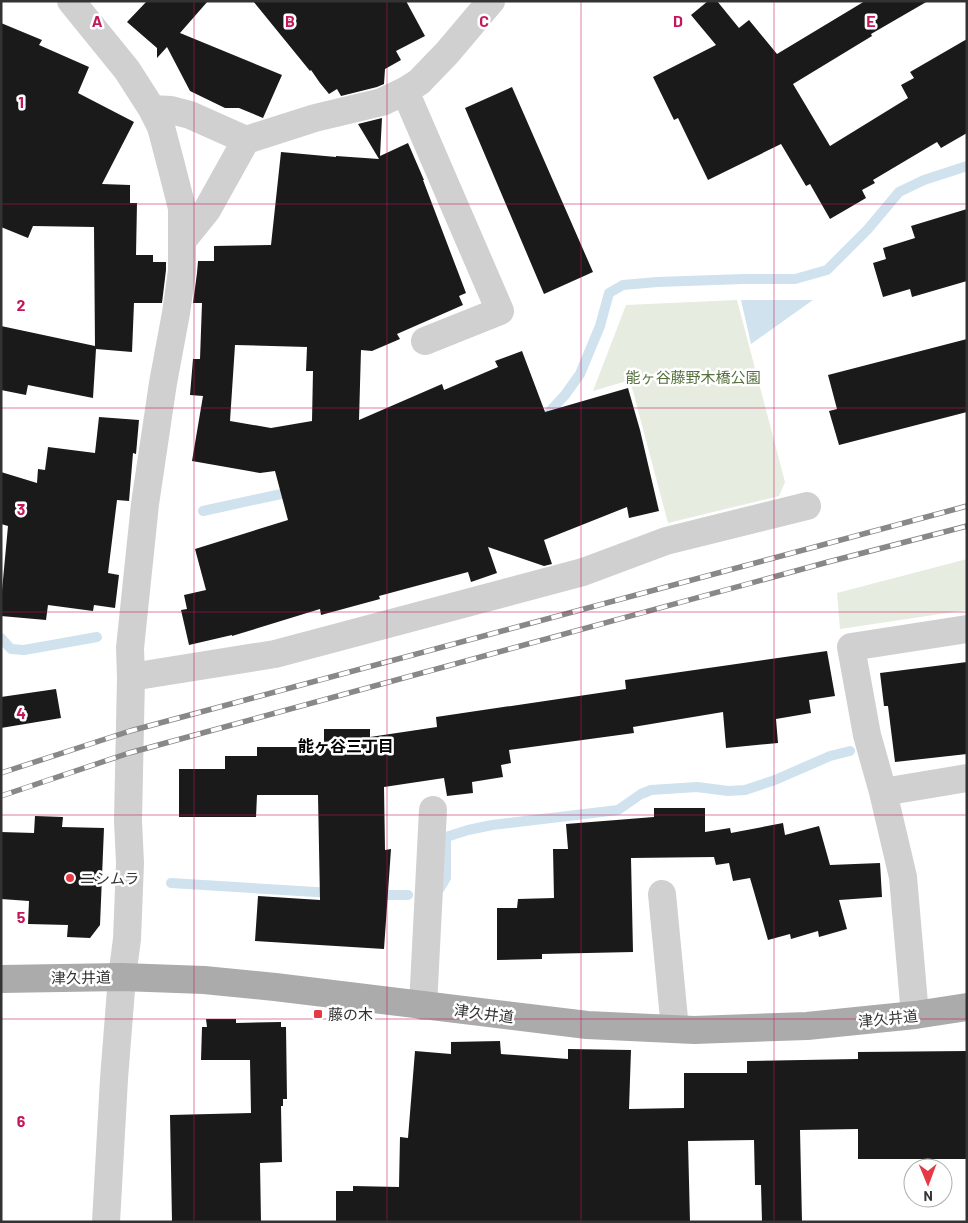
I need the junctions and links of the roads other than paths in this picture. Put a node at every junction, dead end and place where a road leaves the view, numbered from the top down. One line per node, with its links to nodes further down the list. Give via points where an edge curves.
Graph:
1 (71, 1): 4 (street, via 127,70)
2 (491, 1): 3 (street, via 448,53 419,82)
3 (405, 91): 5 (street, via 382,102 315,118); 7 (street, via 500,311)
4 (152, 109): 5 (street, via 190,115); 6 (street, via 161,128 182,208)
5 (246, 140): 6 (street, via 207,210)
6 (182, 241): 10 (street, via 181,280 142,532 130,648)
7 (425, 341)
8 (807, 506): 10 (street, via 666,541 582,572 275,654)
9 (967, 629): 12 (street, via 851,647 867,735)
10 (131, 677): 15 (street, via 130,863)
11 (967, 778): 12 (street)
12 (883, 792): 19 (street, via 902,877)
13 (434, 810): 17 (street)
14 (662, 894): 20 (street)
15 (122, 977): 16 (main road, 津久井道); 17 (main road, 津久井道, via 204,980); 21 (street)
16 (1, 979)
17 (422, 1006): 20 (main road, 津久井道, via 587,1025)
18 (967, 1007): 19 (main road, 津久井道)
19 (915, 1015): 20 (main road, 津久井道, via 807,1026)
20 (675, 1029)
21 (106, 1222)

